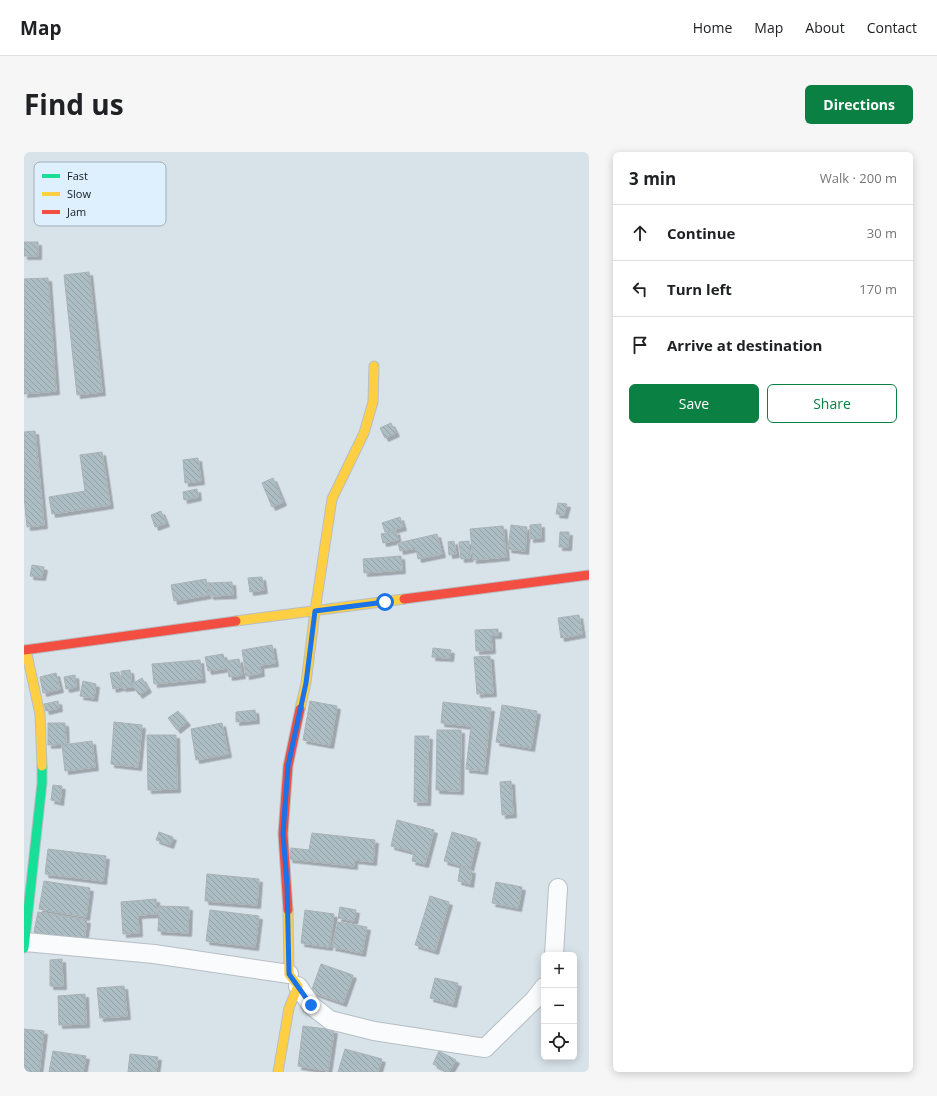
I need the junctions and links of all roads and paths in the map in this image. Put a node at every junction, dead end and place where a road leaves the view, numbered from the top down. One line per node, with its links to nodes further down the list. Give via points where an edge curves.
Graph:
1 (374, 366): 3 (street, via 373,402 364,433 332,500)
2 (589, 575): 3 (street)
3 (315, 611): 4 (street); 8 (street, via 306,683 288,766 283,834)
4 (25, 650): 6 (street, via 40,714 42,783)
5 (558, 888): 7 (street)
6 (24, 945): 8 (street, via 154,954)
7 (554, 952)
8 (294, 980): 9 (street, via 311,1005 330,1020 374,1031 486,1048); 10 (street)
9 (543, 988)
10 (278, 1072)

